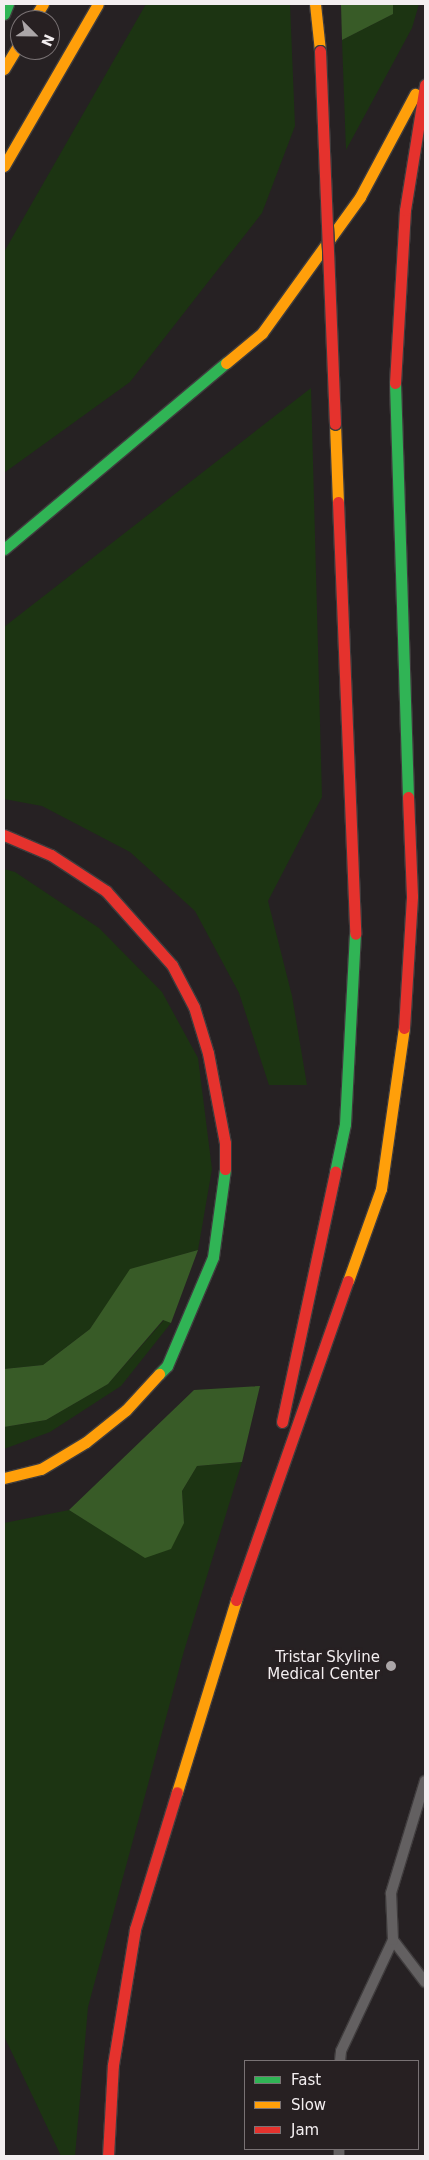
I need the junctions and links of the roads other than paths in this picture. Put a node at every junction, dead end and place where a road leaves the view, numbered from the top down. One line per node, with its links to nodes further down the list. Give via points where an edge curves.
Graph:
1 (8, 4): 4 (highway)
2 (98, 4): 7 (highway)
3 (315, 4): 11 (highway, bridge, via 320,51 356,945 345,1124)
4 (4, 14)
5 (425, 76): 8 (highway, via 360,197 262,333)
6 (425, 85): 11 (highway, via 405,210 394,395 412,896 402,1065 381,1189)
7 (4, 166)
8 (4, 549)
9 (4, 835): 10 (highway, via 51,855 106,891 172,965 194,1007 208,1053 225,1143 224,1195 213,1257 167,1366 126,1410 86,1442 41,1469)
10 (4, 1478)
11 (257, 1533): 16 (highway, via 135,1929 113,2065)
12 (425, 1781): 13 (lane, via 391,1894)
13 (392, 1940): 14 (lane); 15 (lane, via 341,2051)
14 (425, 1982)
15 (340, 2060)
16 (108, 2156)

